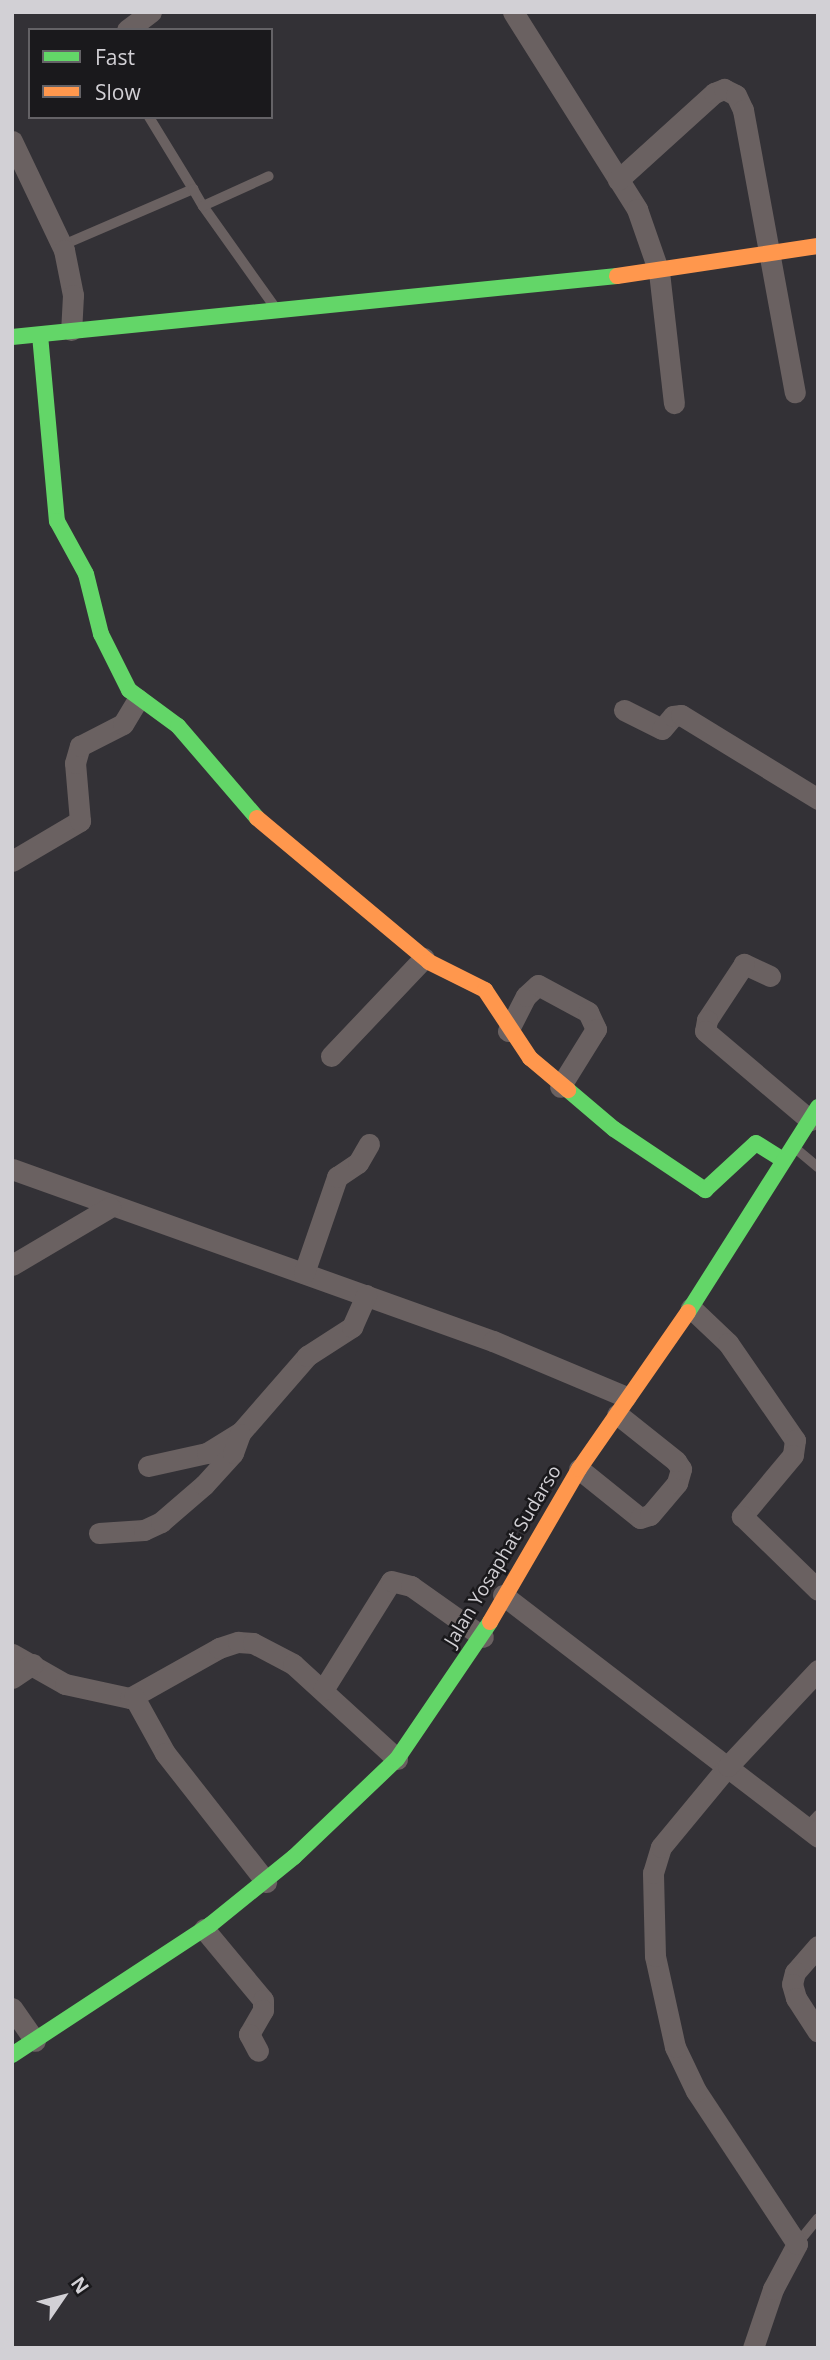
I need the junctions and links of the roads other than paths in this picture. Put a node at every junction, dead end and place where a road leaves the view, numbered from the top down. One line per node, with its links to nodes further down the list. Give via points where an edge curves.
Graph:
1 (151, 12): 3 (street)
2 (513, 12): 7 (street)
3 (130, 28)
4 (150, 119): 8 (lane)
5 (12, 141): 10 (street)
6 (269, 176): 9 (lane)
7 (618, 180): 12 (street, via 715,93 732,92 743,110); 13 (street, via 636,209)
8 (187, 192): 9 (lane); 10 (lane)
9 (203, 206): 14 (lane)
10 (63, 245): 15 (street, via 73,295)
11 (818, 246): 12 (street)
12 (769, 254): 13 (street); 18 (street)
13 (659, 272): 14 (street); 19 (street)
14 (261, 310): 15 (street)
15 (71, 330): 16 (street)
16 (40, 335): 17 (street); 20 (street, via 57,521 86,573 101,634)
17 (12, 337)
18 (794, 392)
19 (674, 403)
20 (138, 699): 23 (street, via 122,724 80,746 75,763 80,821); 24 (street, via 178,726 257,818)
21 (624, 710): 22 (street, via 662,729 673,716 681,715)
22 (818, 799)
23 (12, 861)
24 (424, 958): 26 (street, via 485,990); 27 (street)
25 (769, 976): 29 (street, via 744,964 706,1020 705,1031)
26 (508, 1031): 28 (street); 28 (street, via 526,996 538,985 588,1012 596,1029)
27 (331, 1056)
28 (560, 1087): 31 (street, via 705,1190 755,1143)
29 (803, 1111): 31 (street, Jalan Yosaphat Sudarso)
30 (369, 1144): 36 (street, via 358,1163 337,1177)
31 (788, 1153): 32 (lane); 38 (street, Jalan Yosaphat Sudarso)
32 (818, 1167)
33 (12, 1169): 34 (street)
34 (110, 1207): 35 (street); 36 (street)
35 (12, 1265)
36 (304, 1273): 37 (street)
37 (366, 1295): 39 (street); 40 (street, via 352,1327 307,1356)
38 (691, 1308): 39 (street, Jalan Yosaphat Sudarso); 44 (street, via 728,1343 795,1440 793,1455 742,1516)
39 (621, 1406): 42 (street, Jalan Yosaphat Sudarso); 42 (street, via 676,1461 681,1469 677,1483 650,1515 640,1518)
40 (241, 1432): 41 (street, via 207,1453); 43 (street, via 227,1460 161,1522 144,1530)
41 (148, 1466)
42 (579, 1469): 45 (street, Jalan Yosaphat Sudarso)
43 (99, 1533)
44 (818, 1590)
45 (503, 1595): 46 (street, Jalan Yosaphat Sudarso); 54 (street)
46 (483, 1637): 51 (street, via 411,1586 391,1581); 53 (street, Jalan Yosaphat Sudarso)
47 (12, 1654): 48 (street)
48 (33, 1664): 50 (street); 52 (street, via 65,1685 112,1697)
49 (818, 1670): 54 (street)
50 (12, 1678)
51 (323, 1690): 52 (street, via 282,1656 242,1641 219,1648); 53 (street)
52 (134, 1697): 56 (street, via 165,1753)
53 (397, 1759): 56 (street, Jalan Yosaphat Sudarso)
54 (728, 1766): 55 (street); 65 (street, via 655,1860 655,1956 675,2047 696,2091)
55 (814, 1827)
56 (266, 1882): 57 (street, Jalan Yosaphat Sudarso)
57 (204, 1929): 61 (street, Jalan Yosaphat Sudarso); 62 (street, via 263,2000 263,2010 248,2034)
58 (818, 1945): 60 (street, via 795,1972 792,1984)
59 (12, 2008): 61 (street)
60 (818, 2032)
61 (35, 2041): 63 (street, Jalan Yosaphat Sudarso)
62 (258, 2051)
63 (12, 2055)
64 (818, 2218): 65 (lane)
65 (797, 2244): 66 (street, via 773,2289)
66 (753, 2348)

